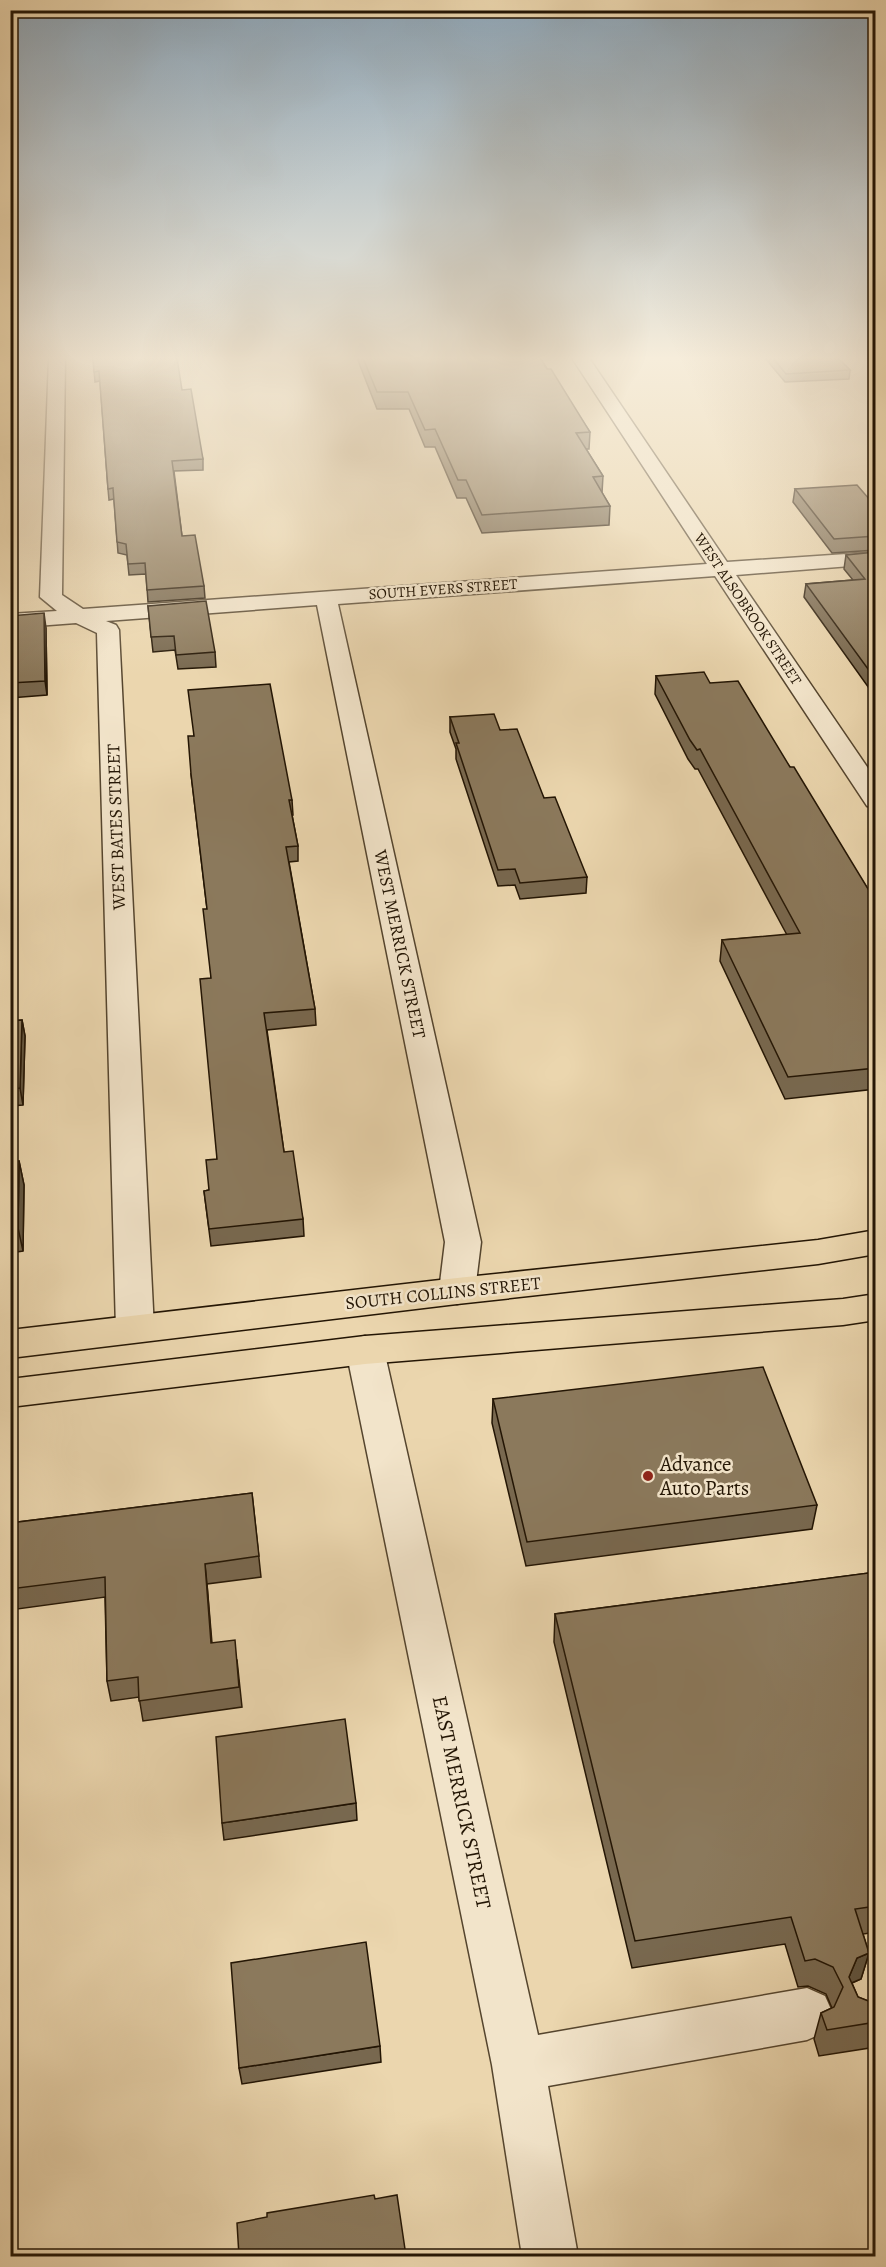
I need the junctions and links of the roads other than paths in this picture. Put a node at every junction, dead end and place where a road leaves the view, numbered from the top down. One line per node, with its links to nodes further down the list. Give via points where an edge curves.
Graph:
1 (54, 464): 6 (street, WEST BATES STREET, via 51,597)
2 (651, 464): 4 (street, WEST ALSOBROOK STREET)
3 (876, 558): 4 (street, SOUTH EVERS STREET)
4 (722, 569): 5 (street, SOUTH EVERS STREET); 8 (street, WEST ALSOBROOK STREET)
5 (326, 598): 6 (street, SOUTH EVERS STREET); 11 (street, WEST MERRICK STREET, via 463,1242)
6 (79, 616): 7 (street, SOUTH EVERS STREET); 14 (street, WEST BATES STREET, via 108,630)
7 (10, 621)
8 (876, 800)
9 (876, 1242): 11 (main road, SOUTH COLLINS STREET, via 818,1252)
10 (876, 1284): 13 (main road)
11 (457, 1291): 14 (main road, SOUTH COLLINS STREET)
12 (876, 1307): 13 (main road)
13 (722, 1322): 16 (main road)
14 (135, 1329): 15 (main road, SOUTH COLLINS STREET)
15 (10, 1344)
16 (365, 1350): 17 (main road); 19 (street, EAST MERRICK STREET)
17 (10, 1393)
18 (807, 2014): 19 (street)
19 (518, 2065): 20 (street, EAST MERRICK STREET)
20 (550, 2256)

